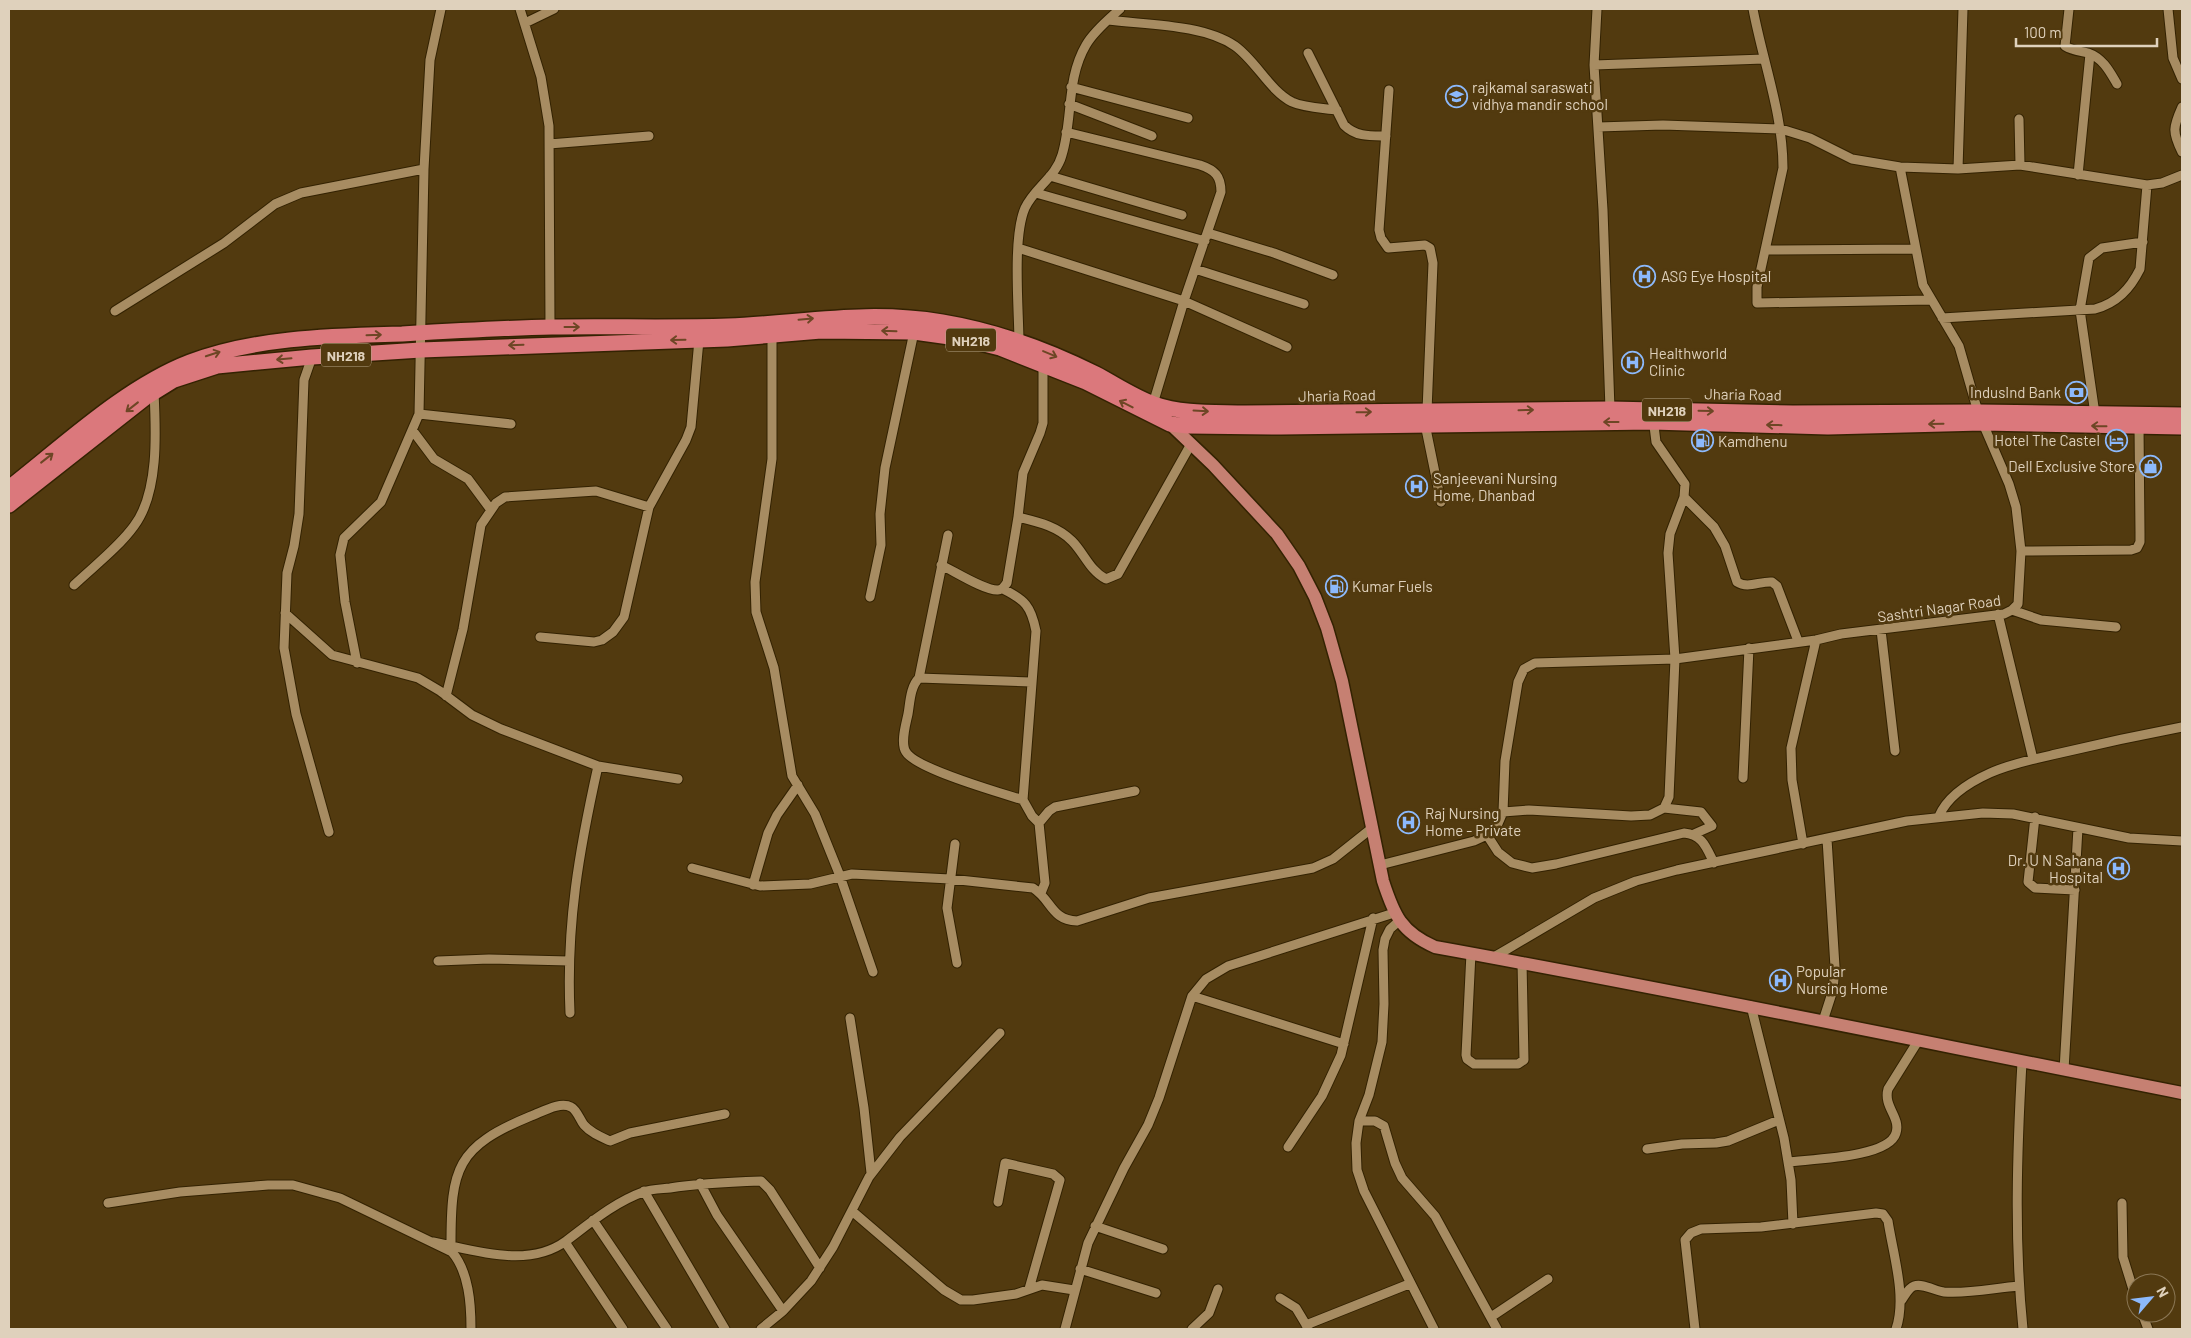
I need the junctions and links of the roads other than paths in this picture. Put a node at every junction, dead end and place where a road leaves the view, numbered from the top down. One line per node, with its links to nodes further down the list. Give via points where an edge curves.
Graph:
1 (441, 9): 35 (street, via 430,60)
2 (520, 9): 11 (street)
3 (554, 9): 11 (street)
4 (1120, 9): 10 (street)
5 (1597, 9): 15 (street)
6 (1753, 9): 14 (street)
7 (1962, 9): 36 (street)
8 (2069, 9): 13 (street, via 2065,46)
9 (2168, 9): 16 (street, via 2173,58)
10 (1108, 20): 18 (street, via 1087,44); 22 (street, via 1190,30 1220,38 1251,59 1276,89 1292,102)
11 (525, 23): 31 (street, via 541,77)
12 (1308, 53): 22 (street)
13 (2090, 54): 17 (street, via 2108,67); 37 (street)
14 (1764, 59): 15 (street); 26 (street)
15 (1594, 64): 25 (street)
16 (2182, 79)
17 (2118, 84)
18 (1071, 87): 20 (street); 23 (street)
19 (1389, 90): 30 (street)
20 (1070, 104): 27 (street); 29 (street)
21 (2182, 107): 32 (street, via 2174,126)
22 (1337, 110): 30 (street, via 1350,131 1364,136)
23 (1188, 118)
24 (2019, 119): 33 (street)
25 (1598, 127): 26 (street, via 1663,125); 70 (street)
26 (1782, 129): 34 (street, via 1810,138 1852,159); 47 (street, via 1783,168)
27 (1066, 132): 39 (street, via 1060,164); 43 (street, via 1200,165 1216,172 1221,181 1221,192)
28 (649, 136): 31 (street)
29 (1152, 136)
30 (1386, 136): 76 (street, via 1381,238 1388,248 1425,245 1433,257)
31 (550, 144): 56 (street)
32 (2182, 152)
33 (2020, 165): 36 (street); 37 (street)
34 (1900, 167): 36 (street); 46 (street, Sashtri Nagar Road)
35 (424, 169): 54 (street, via 301,192 285,198 224,244); 60 (street)
36 (1958, 169)
37 (2078, 175): 40 (street)
38 (2182, 175): 40 (street)
39 (1050, 176): 41 (street); 42 (street)
40 (2147, 185): 44 (street)
41 (1036, 193): 43 (street); 45 (street, via 1025,206)
42 (1182, 215)
43 (1206, 237): 48 (street); 49 (street, via 1274,253)
44 (2143, 242): 53 (street, via 2140,269 2122,296 2105,306); 53 (street, via 2095,252 2090,258)
45 (1018, 248): 51 (street); 64 (street)
46 (1916, 249): 47 (street); 50 (street, Sashtri Nagar Road, via 1923,285)
47 (1765, 250): 50 (street, via 1757,303)
48 (1195, 269): 51 (street); 52 (street)
49 (1333, 274)
50 (1931, 300): 55 (street, Sashtri Nagar Road)
51 (1184, 301): 63 (street); 69 (street)
52 (1304, 304)
53 (2080, 310): 55 (street); 72 (street)
54 (115, 311)
55 (1942, 318): 75 (street, Sashtri Nagar Road, via 1959,346)
56 (550, 327): 58 (highway, NH218, one-way to 58); 60 (highway, NH218)
57 (756, 331): 58 (highway, NH218); 61 (highway, NH218); 64 (highway, NH218, one-way to 64, via 842,316 905,317 971,328)
58 (727, 332): 62 (highway, NH218)
59 (914, 332): 61 (highway, NH218, one-way to 61); 64 (highway, NH218); 95 (street, via 884,468 881,545)
60 (421, 333): 65 (street); 83 (highway, NH218, one-way to 60, via 128,395 190,362 229,349 318,337)
61 (772, 335): 116 (street, via 772,459 755,582 756,612 774,668 792,776)
62 (699, 340): 65 (highway, NH218, one-way to 65); 87 (street, via 691,428)
63 (1287, 346)
64 (1019, 348): 67 (highway, NH218); 69 (highway, NH218, one-way to 69, via 1094,373)
65 (420, 350): 66 (highway, NH218); 71 (street)
66 (312, 357): 68 (highway, NH218, one-way to 68, via 217,366 174,380); 97 (street, via 304,380 299,514 287,573)
67 (1043, 365): 78 (highway, NH218, one-way to 67, via 1086,382); 89 (street, via 1043,422 1023,473)
68 (154, 392): 86 (highway, NH218, one-way to 86); 93 (street, via 154,462 142,512 134,526)
69 (1153, 404): 76 (highway, Jharia Road / NH218, one-way to 76, via 1189,411); 78 (main road)
70 (1610, 409): 74 (highway, Jharia Road / NH218); 76 (highway, Jharia Road / NH218, one-way to 70)
71 (419, 414): 77 (street); 81 (street)
72 (2095, 414): 73 (highway, Jharia Road / NH218); 75 (highway, Jharia Road / NH218)
73 (2182, 414)
74 (1653, 416): 75 (highway, Jharia Road / NH218, via 1793,412); 76 (highway, Jharia Road / NH218, one-way to 76); 84 (street, via 1656,442 1685,484)
75 (1980, 417): 79 (highway, Jharia Road / NH218, one-way to 75); 91 (street, Sashtri Nagar Road, via 2009,484 2016,507)
76 (1426, 418): 78 (highway, Jharia Road / NH218, via 1281,427); 85 (street)
77 (511, 424)
78 (1170, 424): 82 (main road)
79 (2139, 426): 80 (highway, Jharia Road / NH218); 91 (street, via 2138,548)
80 (2182, 427)
81 (413, 431): 88 (street, via 434,458 468,479); 106 (street, via 381,502 341,545 345,602)
82 (1191, 444): 89 (street, via 1118,574 1106,579 1061,532 1050,525); 124 (main road, via 1276,534 1299,566 1315,597 1342,681)
83 (9, 488)
84 (1684, 497): 103 (street, via 1721,537 1737,582 1742,585 1772,582 1777,586); 105 (street, via 1670,534 1668,552)
85 (1441, 502)
86 (9, 505)
87 (649, 507): 88 (street, via 612,494 578,491 505,497); 101 (street, via 621,623 602,640 594,642)
88 (490, 510): 109 (street, via 481,525 463,629)
89 (1018, 517): 94 (street, via 1007,583)
90 (948, 535): 92 (street)
91 (2021, 551): 96 (street, Sashtri Nagar Road, via 2020,596)
92 (941, 565): 94 (street, via 988,588); 107 (street)
93 (74, 585)
94 (1003, 589): 108 (street, via 1025,601 1034,621)
95 (870, 597)
96 (2012, 610): 98 (street, Sashtri Nagar Road); 99 (street, via 2041,620)
97 (285, 613): 106 (street, via 332,655); 126 (street, via 284,648 296,714)
98 (1998, 614): 100 (street, Sashtri Nagar Road); 112 (street)
99 (2116, 627)
100 (1881, 630): 102 (street, Sashtri Nagar Road); 111 (street)
101 (540, 637)
102 (1816, 640): 103 (street, Sashtri Nagar Road); 132 (street, via 1791,748 1792,780)
103 (1798, 641): 104 (street, Sashtri Nagar Road)
104 (1749, 648): 105 (street, Sashtri Nagar Road); 114 (street)
105 (1675, 659): 119 (street, via 1669,797); 120 (street, Sashtri Nagar Road, via 1535,663 1524,669 1518,682 1505,762)
106 (357, 663): 109 (street, via 418,678)
107 (919, 678): 108 (street); 118 (street, via 912,691 904,741 906,753 915,762)
108 (1031, 682): 118 (street)
109 (446, 696): 113 (street, via 472,716)
110 (2182, 727): 112 (street)
111 (1895, 751)
112 (2033, 759): 121 (street, via 1990,773 1963,788 1943,805)
113 (598, 766): 115 (street); 146 (street, via 574,888)
114 (1743, 778)
115 (678, 779)
116 (798, 785): 136 (street, via 815,814); 138 (street, via 776,815)
117 (1135, 791): 123 (street, via 1055,807)
118 (1023, 800): 123 (street)
119 (1664, 808): 120 (street, via 1650,815 1631,816 1555,810); 128 (street, via 1702,812 1712,826)
120 (1503, 812): 127 (street, via 1497,826)
121 (1939, 816): 122 (street, via 1982,813); 129 (street)
122 (2035, 818): 125 (street); 139 (street, via 2028,882 2035,888)
123 (1039, 823): 140 (street, via 1045,883)
124 (1372, 828): 134 (main road); 140 (street, via 1333,859 1313,868 1149,898 1077,921 1066,921 1059,916)
125 (2078, 828): 130 (street, via 2128,838); 139 (street)
126 (330, 832)
127 (1487, 834): 128 (street, via 1498,852 1512,863 1532,868 1684,833); 134 (street)
128 (1694, 834): 133 (street, via 1703,840)
129 (1827, 839): 132 (street); 154 (street, via 1835,967 1833,990)
130 (2182, 841)
131 (954, 844): 137 (street)
132 (1802, 844): 133 (street)
133 (1714, 863): 144 (street, via 1636,881 1594,898)
134 (1380, 865): 141 (main road)
135 (692, 868): 138 (street)
136 (840, 876): 137 (street); 138 (street, via 810,884); 149 (street)
137 (950, 879): 140 (street, via 1033,888); 148 (street, via 947,908)
138 (753, 885)
139 (2075, 890): 159 (street)
140 (1041, 893)
141 (1397, 917): 142 (street); 143 (main road, via 1421,941); 163 (street, via 1383,950 1382,1042)
142 (1374, 918): 150 (street, via 1228,966 1206,979); 157 (street)
143 (1470, 953): 144 (main road); 147 (street, via 1466,1055 1474,1064 1518,1064 1524,1060)
144 (1494, 957): 147 (main road)
145 (438, 961): 146 (street)
146 (569, 961): 152 (street)
147 (1522, 962): 151 (main road)
148 (957, 963)
149 (873, 972)
150 (1192, 996): 157 (street); 176 (street, via 1148,1125)
151 (1751, 1006): 154 (main road); 162 (street)
152 (570, 1012)
153 (850, 1018): 167 (street)
154 (1823, 1021): 156 (main road)
155 (1000, 1033): 167 (street, via 900,1137)
156 (1918, 1041): 158 (main road); 166 (street, via 1888,1089 1886,1097 1896,1124 1891,1142 1863,1153)
157 (1344, 1044): 164 (street, via 1332,1078)
158 (2022, 1062): 159 (main road); 186 (street, via 2016,1233)
159 (2064, 1070): 160 (main road)
160 (2182, 1093)
161 (725, 1114): 179 (street, via 630,1133 610,1141 591,1132 571,1106 562,1105 515,1123 475,1147 465,1160 453,1187)
162 (1779, 1120): 165 (street, via 1716,1144); 166 (street)
163 (1359, 1121): 185 (street, via 1357,1170); 194 (street, via 1375,1121 1384,1126 1394,1164 1435,1216)
164 (1288, 1147)
165 (1647, 1149)
166 (1788, 1162): 175 (street)
167 (871, 1173): 173 (street)
168 (700, 1183): 169 (street); 181 (street, via 765,1183); 193 (street, via 717,1215)
169 (644, 1191): 174 (street); 199 (street)
170 (998, 1202): 187 (street, via 1005,1163 1053,1174 1060,1180)
171 (108, 1203): 177 (street, via 180,1192 293,1185 340,1198)
172 (2122, 1203): 183 (street, via 2123,1257)
173 (852, 1211): 181 (street); 187 (street, via 953,1297 973,1300 1011,1296)
174 (593, 1220): 178 (street); 198 (street)
175 (1793, 1224): 192 (street, via 1883,1214 1888,1221); 205 (street, via 1701,1229 1690,1233 1685,1240)
176 (1095, 1226): 180 (street); 182 (street)
177 (433, 1242): 179 (street); 196 (street, via 452,1252 459,1260 469,1299)
178 (565, 1242): 179 (street, via 541,1253 526,1255 489,1253); 197 (street)
179 (451, 1245)
180 (1163, 1248)
181 (820, 1268): 193 (street)
182 (1080, 1269): 189 (street); 190 (street)
183 (2128, 1273)
184 (1548, 1279): 194 (street)
185 (1409, 1284): 195 (street); 203 (street)
186 (2019, 1286): 192 (street, via 1955,1293 1914,1286); 207 (street)
187 (1029, 1289): 189 (street, via 1042,1284)
188 (1218, 1289): 202 (street, via 1209,1313)
189 (1074, 1290): 201 (street)
190 (1156, 1293)
191 (1280, 1298): 195 (street, via 1296,1308)
192 (1901, 1301): 206 (street)
193 (783, 1310): 200 (street)
194 (1491, 1317): 204 (street)
195 (1307, 1327)
196 (472, 1329)
197 (623, 1329)
198 (667, 1329)
199 (725, 1329)
200 (761, 1329)
201 (1065, 1329)
202 (1192, 1329)
203 (1434, 1329)
204 (1496, 1329)
205 (1695, 1329)
206 (1896, 1329)
207 (2023, 1329)

